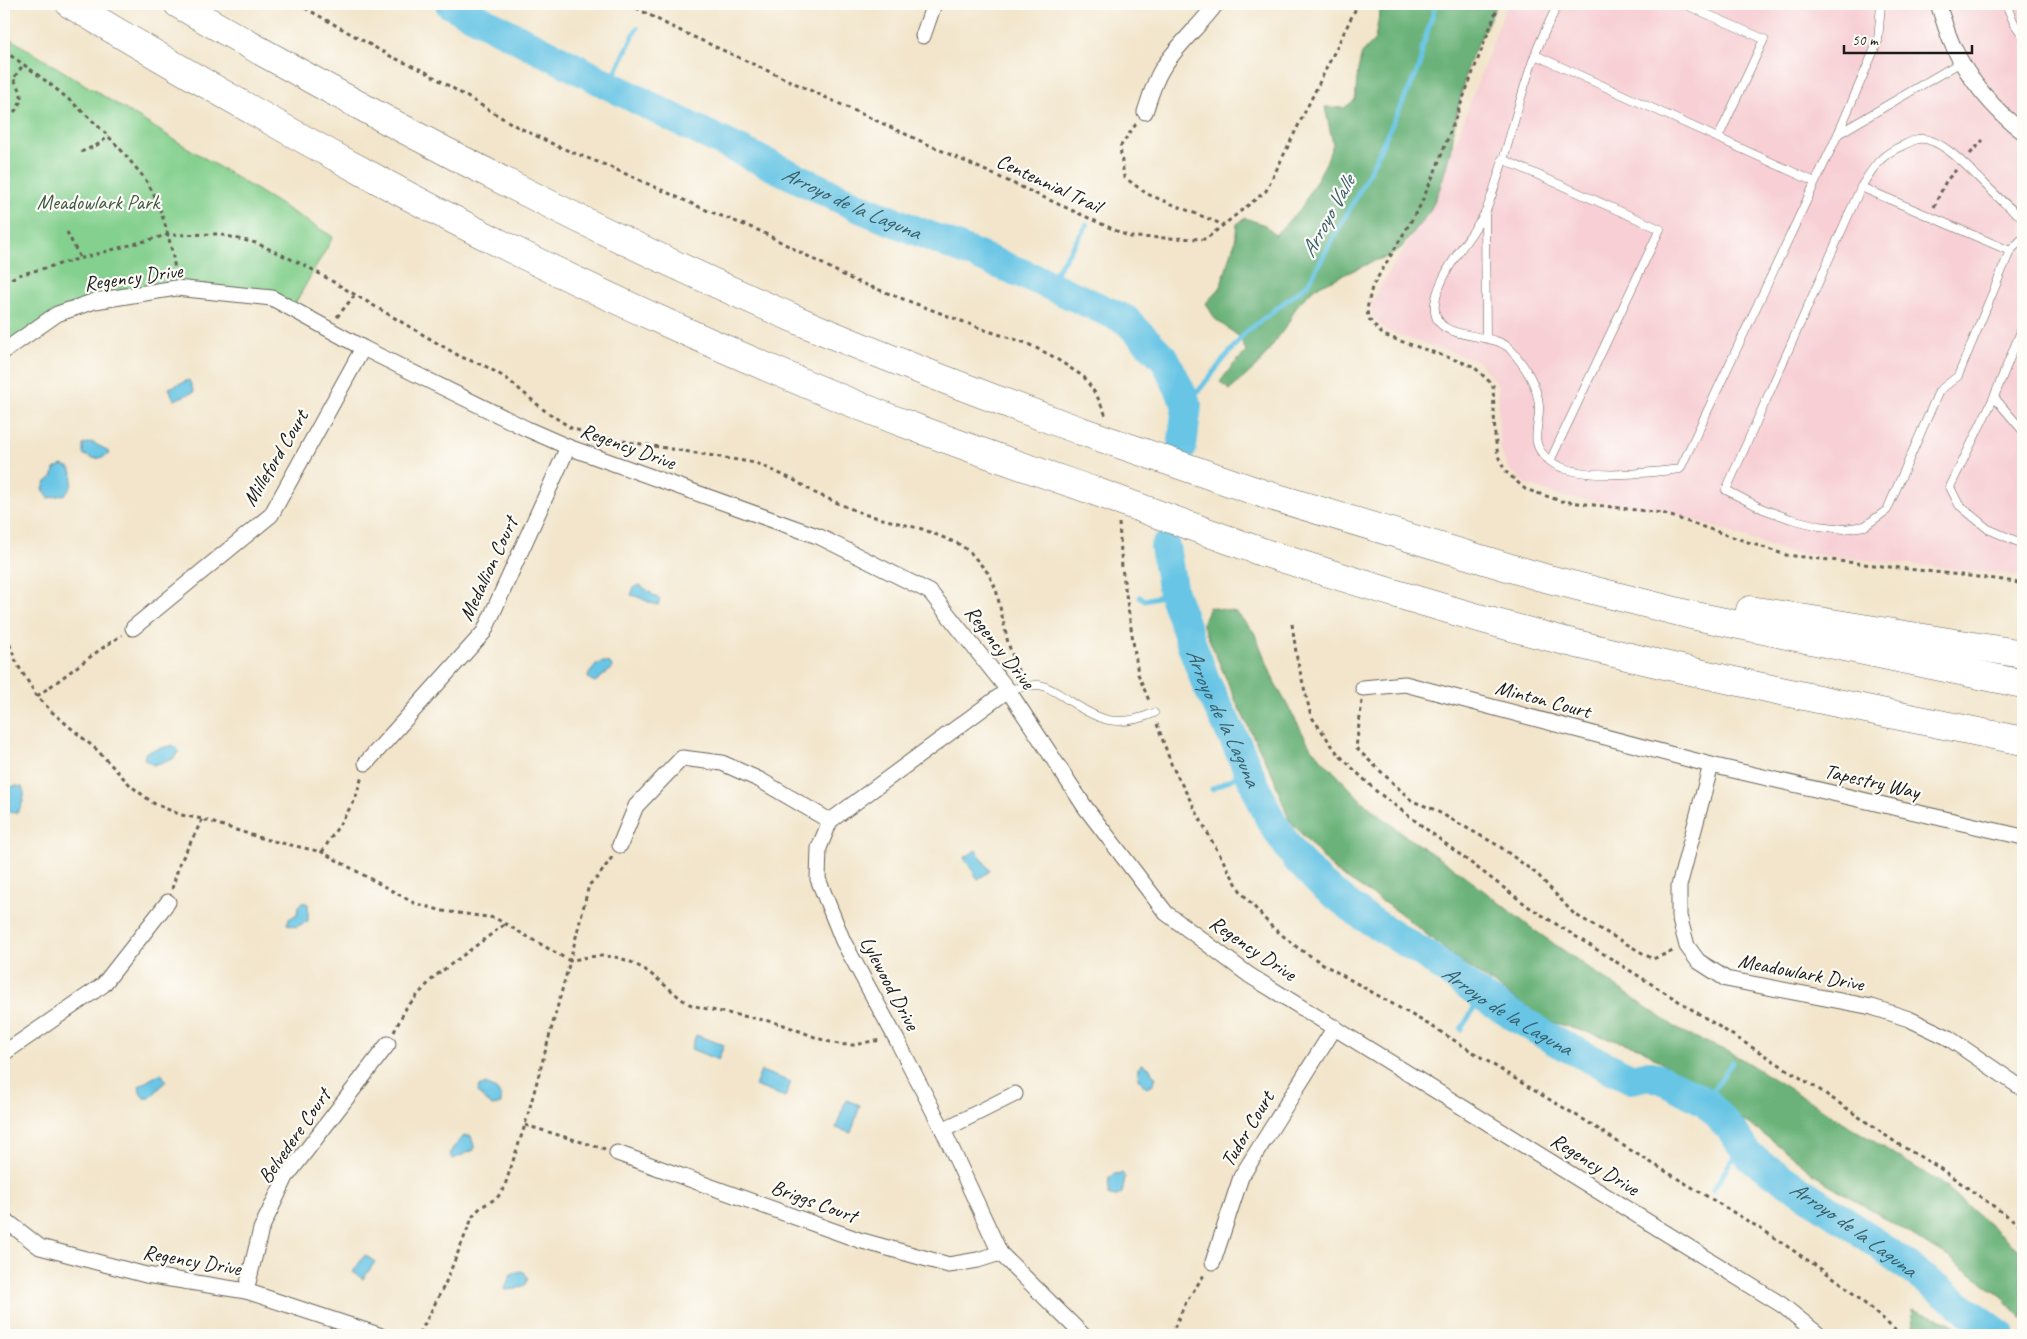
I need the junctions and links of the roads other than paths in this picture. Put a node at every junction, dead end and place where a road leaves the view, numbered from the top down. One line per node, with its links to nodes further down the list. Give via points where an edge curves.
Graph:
1 (70, 4): 41 (highway, bridge, via 286,130 441,214 667,323 911,426 1262,552 1412,599 1576,644 1831,703)
2 (178, 4): 34 (highway, bridge, via 476,167 810,325 932,376 1080,431 1264,494)
3 (934, 4): 10 (street)
4 (1216, 4): 14 (street, via 1161,70)
5 (1558, 4): 12 (lane)
6 (1684, 4): 17 (lane, via 1764,39)
7 (1881, 4): 16 (lane, via 1878,41)
8 (1938, 4): 13 (street)
9 (2006, 4): 11 (lane)
10 (923, 36)
11 (2023, 36)
12 (1535, 55): 17 (lane); 18 (lane)
13 (1961, 62): 15 (street, via 1991,102); 16 (lane)
14 (1145, 112)
15 (2023, 132)
16 (1838, 134): 19 (lane)
17 (1718, 138): 19 (lane)
18 (1502, 159): 21 (lane); 32 (lane, via 1660,229)
19 (1815, 182): 32 (lane, via 1680,469 1630,475 1561,467)
20 (1861, 186): 22 (lane, via 1877,162 1897,148 1919,139 1940,144 2012,212); 24 (lane); 24 (lane, via 1726,490 1763,509 1819,526 1844,529 1865,526 1887,510 1939,391 1958,376)
21 (1485, 212): 26 (lane); 26 (lane, via 1448,270 1435,303 1436,315 1445,328)
22 (2023, 217)
23 (2023, 238): 24 (lane)
24 (2010, 251)
25 (2023, 326): 29 (lane)
26 (1486, 338): 32 (lane, via 1502,342 1510,349 1535,386 1539,406 1535,440)
27 (363, 348): 28 (street, Regency Drive, via 272,298 176,288 95,301 56,314); 31 (street, Regency Drive); 35 (street, Milleford Court, via 271,514)
28 (4, 351)
29 (1994, 397): 30 (lane); 33 (lane, via 1950,487 1960,505 1988,529)
30 (2023, 431)
31 (568, 447): 39 (street, Regency Drive, via 820,537 930,592); 42 (street, Medallion Court, via 484,632)
32 (1550, 461)
33 (2023, 544)
34 (1541, 578): 36 (highway); 37 (highway, via 1691,615)
35 (133, 628)
36 (2023, 654)
37 (2023, 684)
38 (1363, 688): 43 (street, Minton Court, via 1405,684)
39 (1008, 690): 40 (lane, via 1040,685 1106,721 1138,720); 44 (street); 48 (street, Regency Drive, via 1085,807 1166,913 1249,974)
40 (1154, 713)
41 (2023, 741)
42 (366, 763)
43 (1711, 766): 45 (street, Tapestry Way); 51 (street, Meadowlark Drive, via 1679,886 1679,916 1687,946 1698,961 1726,979 1872,1007 1909,1019 1947,1038)
44 (830, 821): 46 (street, via 760,780 722,763 682,758 636,806); 53 (street, Lylewood Drive, via 819,848 818,879 843,941)
45 (2023, 836)
46 (620, 845)
47 (168, 902): 50 (street, via 103,985)
48 (1335, 1027): 57 (street, Tudor Court, via 1241,1177); 61 (street, Regency Drive, via 1782,1305)
49 (388, 1044): 58 (street, Belvedere Court, via 286,1177 261,1229)
50 (4, 1053)
51 (2023, 1090)
52 (1015, 1094): 53 (street)
53 (943, 1130): 56 (street, Lylewood Drive)
54 (617, 1153): 56 (street, Briggs Court, via 859,1240 949,1265)
55 (4, 1218): 58 (street, Regency Drive, via 40,1247 146,1275)
56 (1000, 1252): 60 (street, Lylewood Drive)
57 (1213, 1262)
58 (246, 1291): 59 (street, Regency Drive)
59 (379, 1335)
60 (1083, 1335)
61 (1819, 1335)

